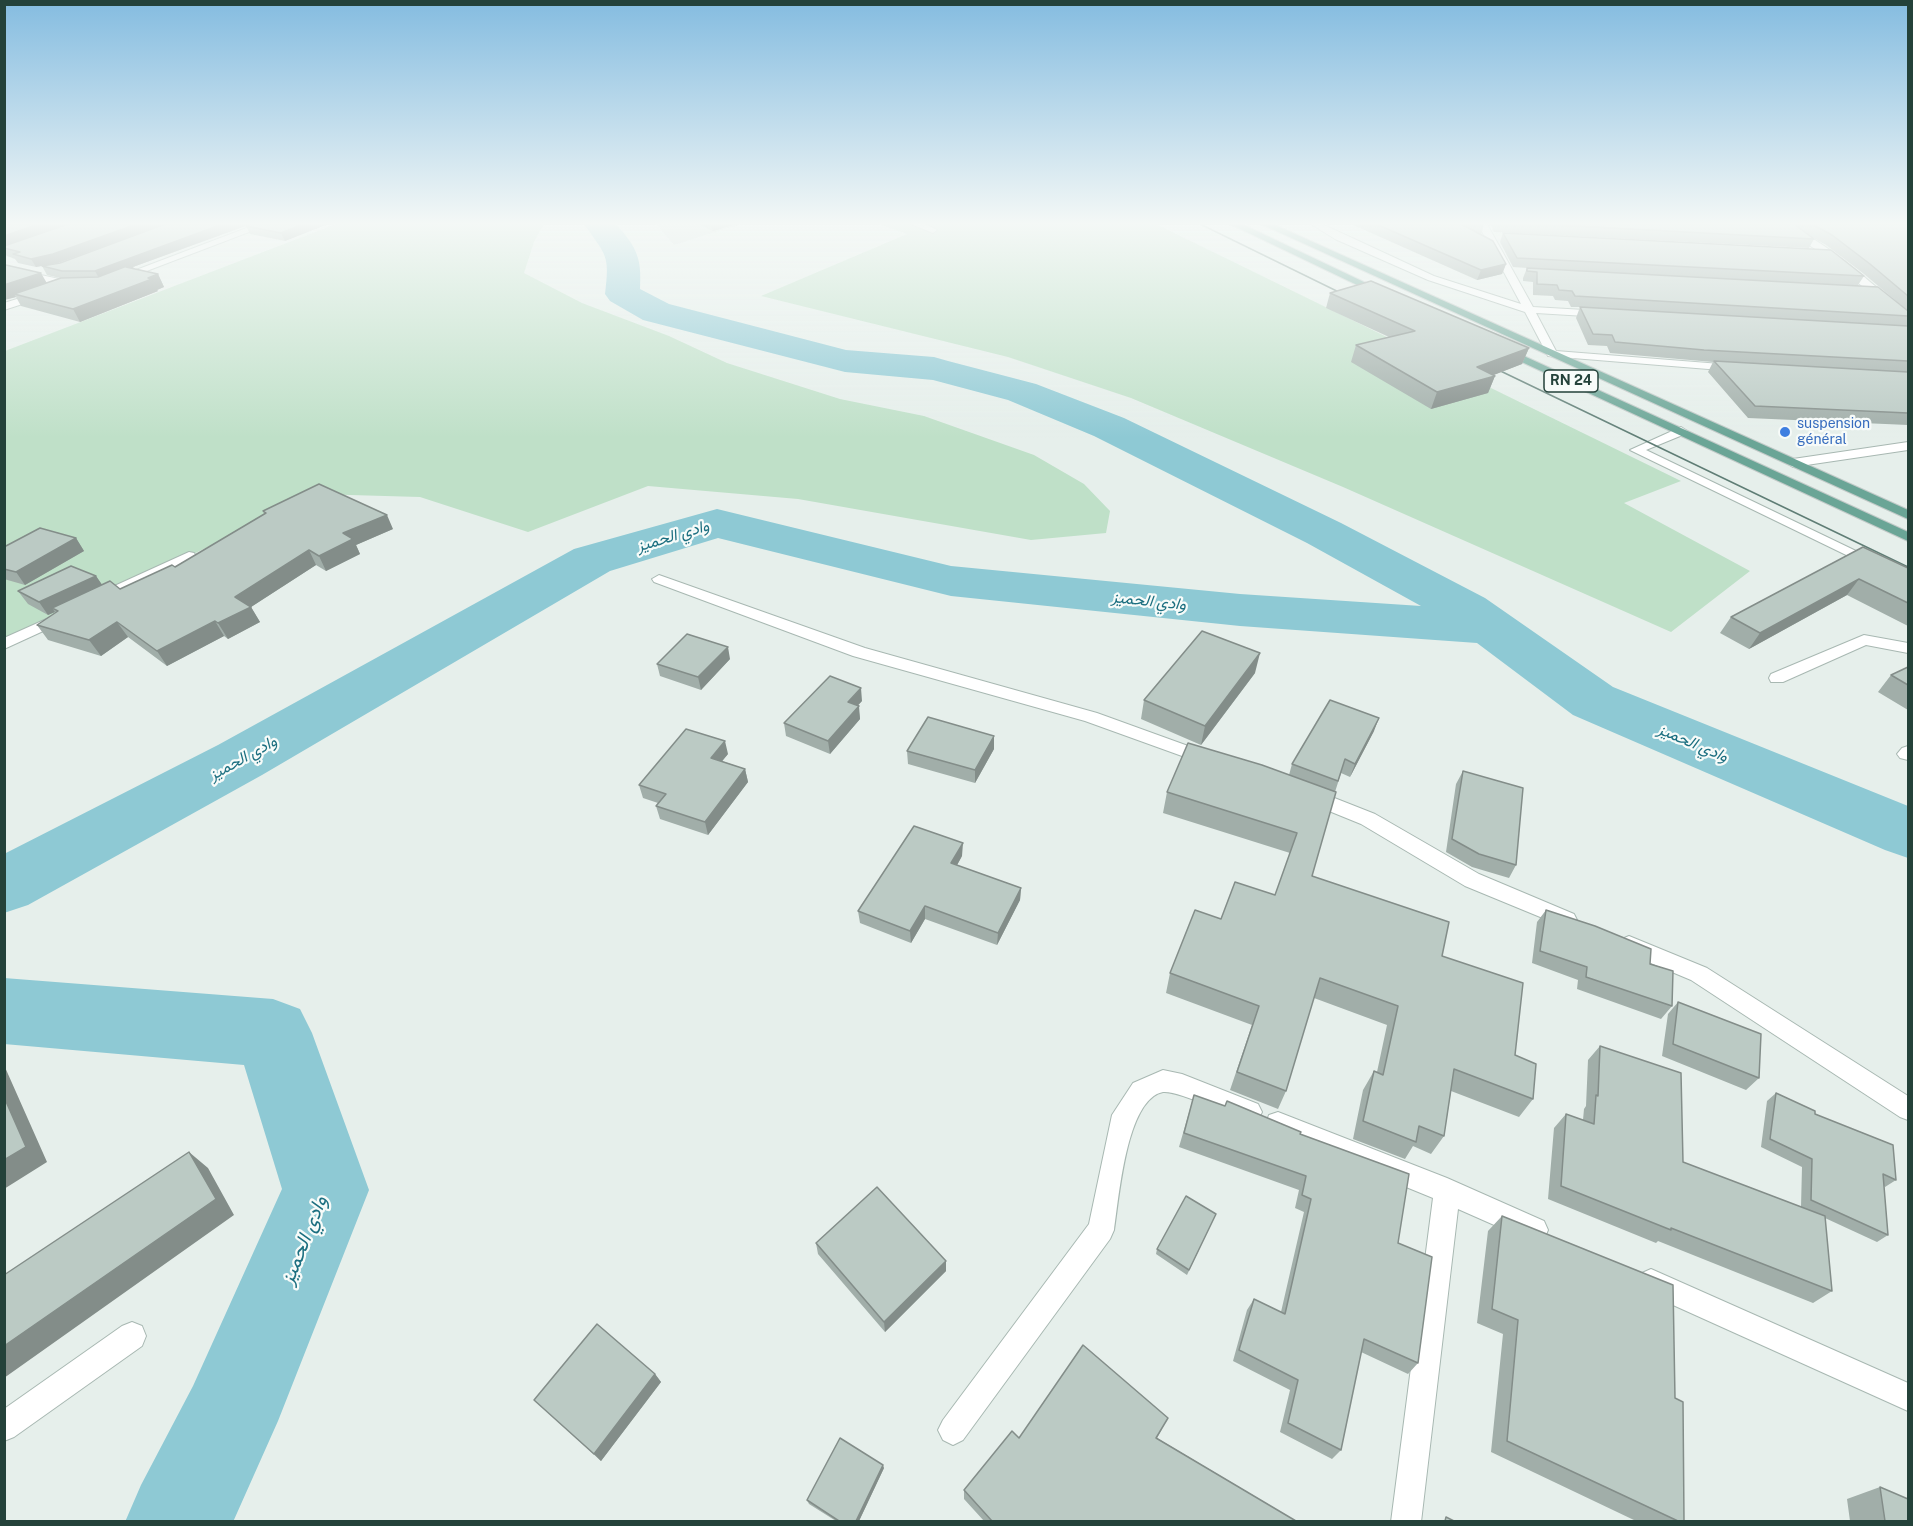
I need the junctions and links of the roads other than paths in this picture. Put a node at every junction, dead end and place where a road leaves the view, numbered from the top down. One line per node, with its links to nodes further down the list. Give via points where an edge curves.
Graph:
1 (39, 295): 8 (street)
2 (1388, 295): 7 (main road)
3 (1422, 295): 13 (main road, RN 24)
4 (1484, 295): 9 (street)
5 (1522, 295): 9 (street)
6 (1879, 295): 11 (street)
7 (1398, 300)
8 (4, 308)
9 (1530, 310): 10 (street); 13 (street)
10 (1613, 315)
11 (1908, 319)
12 (1496, 346): 15 (main road, RN 24)
13 (1552, 354): 14 (street); 17 (main road, RN 24)
14 (1748, 369)
15 (1681, 431): 19 (main road, RN 24); 22 (street, via 1636,450)
16 (1908, 446): 17 (street)
17 (1793, 463): 18 (main road, RN 24)
18 (1908, 515)
19 (1908, 537)
20 (189, 556): 23 (street)
21 (659, 579): 28 (street, via 859,652 1091,717)
22 (1908, 581)
23 (97, 600)
24 (76, 610): 25 (street)
25 (4, 644)
26 (1908, 648): 27 (street, via 1864,640)
27 (1777, 678)
28 (1227, 766)
29 (1292, 788): 30 (street, via 1368,819 1472,880)
30 (1590, 929)
31 (1612, 938): 32 (street, via 1699,974)
32 (1908, 1109)
33 (1447, 1191): 34 (street); 39 (street, via 1182,1085 1163,1081 1141,1091 1121,1123 1101,1230); 40 (street)
34 (1554, 1239)
35 (1629, 1272): 37 (street)
36 (132, 1336): 38 (street)
37 (1908, 1397)
38 (4, 1426)
39 (953, 1430)
40 (1406, 1521)

